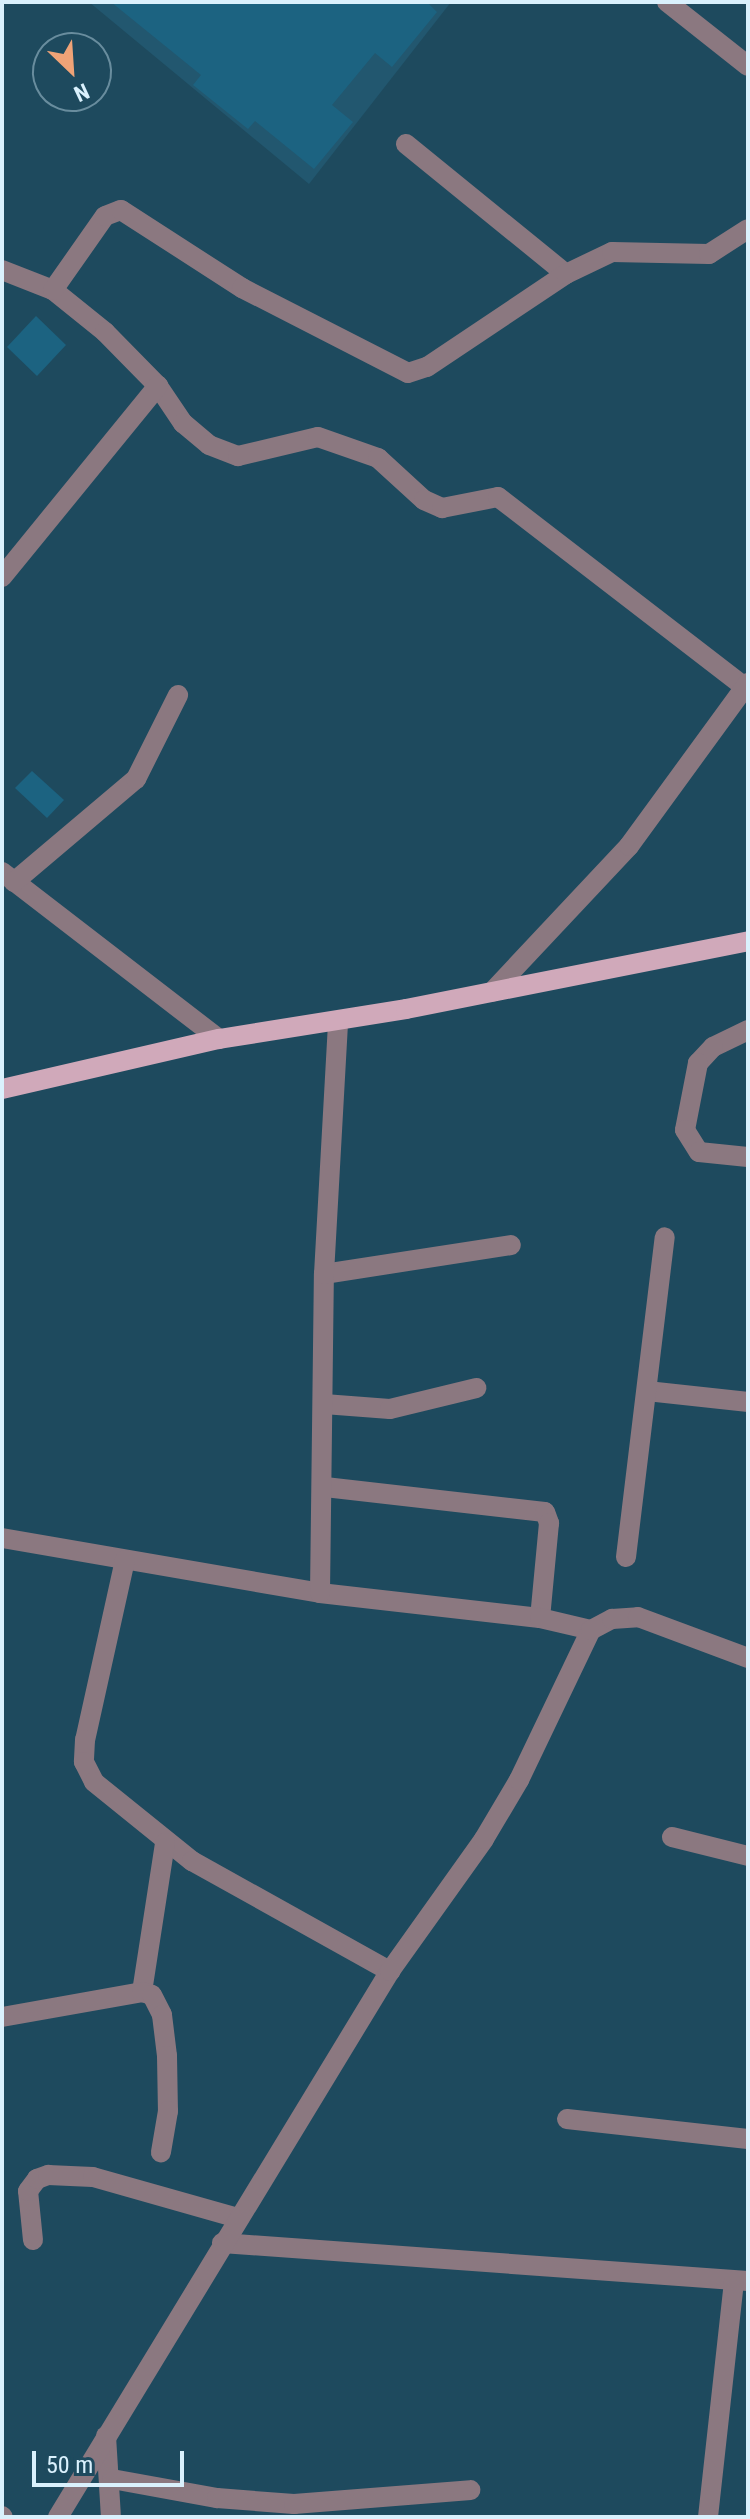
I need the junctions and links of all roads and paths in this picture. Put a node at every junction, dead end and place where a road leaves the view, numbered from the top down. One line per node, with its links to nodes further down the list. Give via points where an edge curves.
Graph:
1 (667, 2): 2 (street)
2 (748, 66)
3 (406, 144): 6 (street)
4 (748, 229): 6 (street, via 709,254 685,257 622,250)
5 (2, 270): 7 (street)
6 (566, 274): 7 (street, via 427,367 408,373 242,288 121,210 105,216)
7 (53, 290): 8 (street, via 105,332)
8 (158, 386): 9 (street); 10 (street, via 195,436 228,454 318,437 378,458 424,500 442,508 498,497)
9 (2, 577)
10 (747, 685): 14 (street, via 629,846)
11 (178, 695): 12 (street, via 136,779)
12 (8, 877): 17 (street)
13 (748, 941): 14 (main road)
14 (492, 992): 15 (main road)
15 (338, 1021): 17 (main road); 22 (street)
16 (748, 1030): 19 (street, via 713,1047 698,1063 685,1130 699,1152)
17 (219, 1039): 18 (main road)
18 (2, 1089)
19 (748, 1157)
20 (665, 1237): 24 (street)
21 (511, 1245): 22 (street)
22 (324, 1274): 26 (street)
23 (476, 1388): 26 (street, via 390,1409)
24 (647, 1391): 25 (street); 29 (street)
25 (748, 1402)
26 (324, 1404): 27 (street)
27 (325, 1487): 31 (street); 32 (street, via 545,1512 549,1523)
28 (2, 1538): 30 (street)
29 (626, 1557)
30 (125, 1560): 31 (street); 36 (street, via 84,1762 94,1782)
31 (320, 1593): 32 (street)
32 (540, 1618): 33 (street)
33 (591, 1630): 34 (street, via 612,1619 638,1617); 38 (street, via 519,1780)
34 (748, 1658)
35 (672, 1837): 37 (street)
36 (165, 1843): 38 (street); 39 (street)
37 (748, 1856)
38 (390, 1971): 44 (street)
39 (142, 1992): 40 (street); 43 (street, via 158,2003 167,2056 168,2111)
40 (2, 2017)
41 (567, 2119): 42 (street)
42 (748, 2139)
43 (161, 2152)
44 (238, 2218): 45 (street, via 93,2177 48,2175 28,2191); 46 (street)
45 (33, 2240)
46 (222, 2243): 47 (street); 48 (street)
47 (741, 2281): 53 (street)
48 (106, 2436): 49 (street); 51 (street)
49 (112, 2479): 50 (street, via 217,2498 294,2504); 52 (street)
50 (470, 2490)
51 (58, 2517)
52 (111, 2517)
53 (708, 2517)

